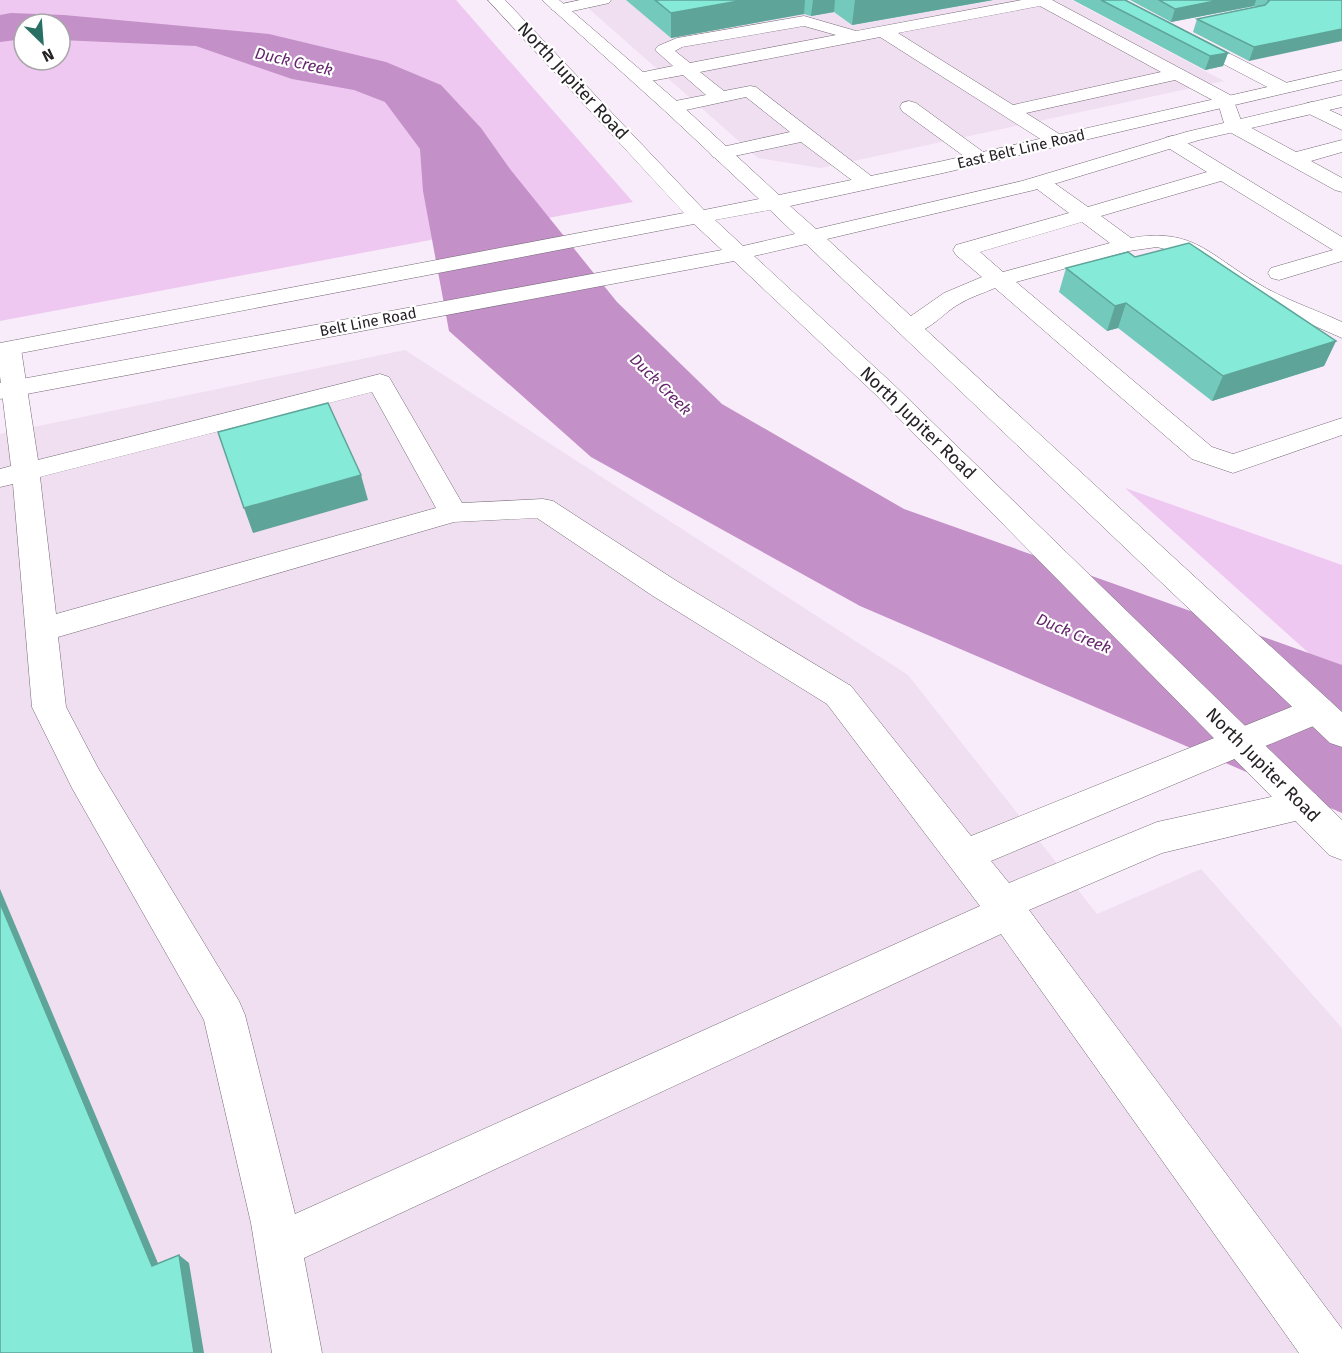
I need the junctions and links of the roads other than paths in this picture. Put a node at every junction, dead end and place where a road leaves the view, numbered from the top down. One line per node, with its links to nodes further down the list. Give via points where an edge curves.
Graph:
1 (496, 0): 6 (main road, North Jupiter Road)
2 (603, 0): 5 (main road)
3 (1113, 0): 8 (main road)
4 (1041, 1): 9 (main road); 12 (main road)
5 (555, 4): 6 (main road); 14 (main road)
6 (513, 16): 38 (main road, North Jupiter Road)
7 (1191, 25): 8 (main road)
8 (1170, 29): 15 (main road)
9 (883, 31): 10 (main road); 22 (main road)
10 (857, 36): 11 (main road); 11 (main road, via 804,21 677,43 664,50)
11 (686, 69): 14 (main road); 16 (main road)
12 (1177, 74): 17 (main road); 22 (main road)
13 (1342, 75): 15 (main road, East Belt Line Road)
14 (640, 78): 19 (main road)
15 (1283, 88): 17 (main road, East Belt Line Road)
16 (720, 97): 19 (main road); 25 (main road, via 750,91)
17 (1226, 100): 24 (main road); 26 (main road, East Belt Line Road)
18 (1342, 101): 21 (main road, East Belt Line Road)
19 (672, 106): 29 (main road)
20 (909, 107): 30 (main road)
21 (1312, 108): 23 (main road); 24 (main road, East Belt Line Road)
22 (1011, 111): 26 (main road)
23 (1342, 124)
24 (1233, 126): 27 (main road, East Belt Line Road); 31 (main road)
25 (805, 135): 29 (main road); 34 (main road)
26 (1057, 141): 30 (main road, East Belt Line Road)
27 (1172, 142): 32 (main road); 33 (main road, East Belt Line Road)
28 (1342, 146): 31 (main road)
29 (720, 153): 36 (main road)
30 (979, 158): 34 (main road, East Belt Line Road)
31 (1294, 159): 35 (main road)
32 (1224, 174): 37 (main road); 41 (main road)
33 (1040, 182): 37 (main road); 39 (main road, East Belt Line Road)
34 (868, 183): 36 (main road, East Belt Line Road)
35 (1342, 186)
36 (772, 203): 38 (main road, East Belt Line Road); 39 (main road)
37 (1087, 216): 40 (main road); 45 (main road, via 964,250)
38 (699, 217): 42 (main road, North Jupiter Road); 48 (main road)
39 (813, 237): 42 (main road, East Belt Line Road); 46 (main road)
40 (1128, 245): 45 (main road); 47 (main road, via 1157,240 1192,249 1250,289)
41 (1342, 246)
42 (736, 254): 49 (main road, Belt Line Road); 55 (main road, North Jupiter Road, via 884,389)
43 (1342, 254): 44 (main road)
44 (1279, 273)
45 (999, 280): 46 (main road, via 952,298); 50 (main road, via 1202,453 1233,464)
46 (910, 328): 54 (main road)
47 (1342, 331)
48 (5, 349): 49 (main road)
49 (7, 389): 51 (main road)
50 (1342, 426)
51 (13, 475): 52 (main road, via 380,382); 53 (main road)
52 (453, 513): 53 (main road); 58 (main road, via 543,508 664,588 839,695)
53 (41, 630): 60 (main road, via 49,707 224,1015)
54 (1330, 722): 55 (main road)
55 (1239, 741): 56 (main road, North Jupiter Road); 58 (main road)
56 (1303, 805): 57 (main road, North Jupiter Road); 59 (main road, via 1157,838)
57 (1342, 844)
58 (964, 855): 59 (main road)
59 (1005, 908): 60 (main road); 62 (main road)
60 (278, 1246): 61 (main road)
61 (297, 1353)
62 (1329, 1353)

